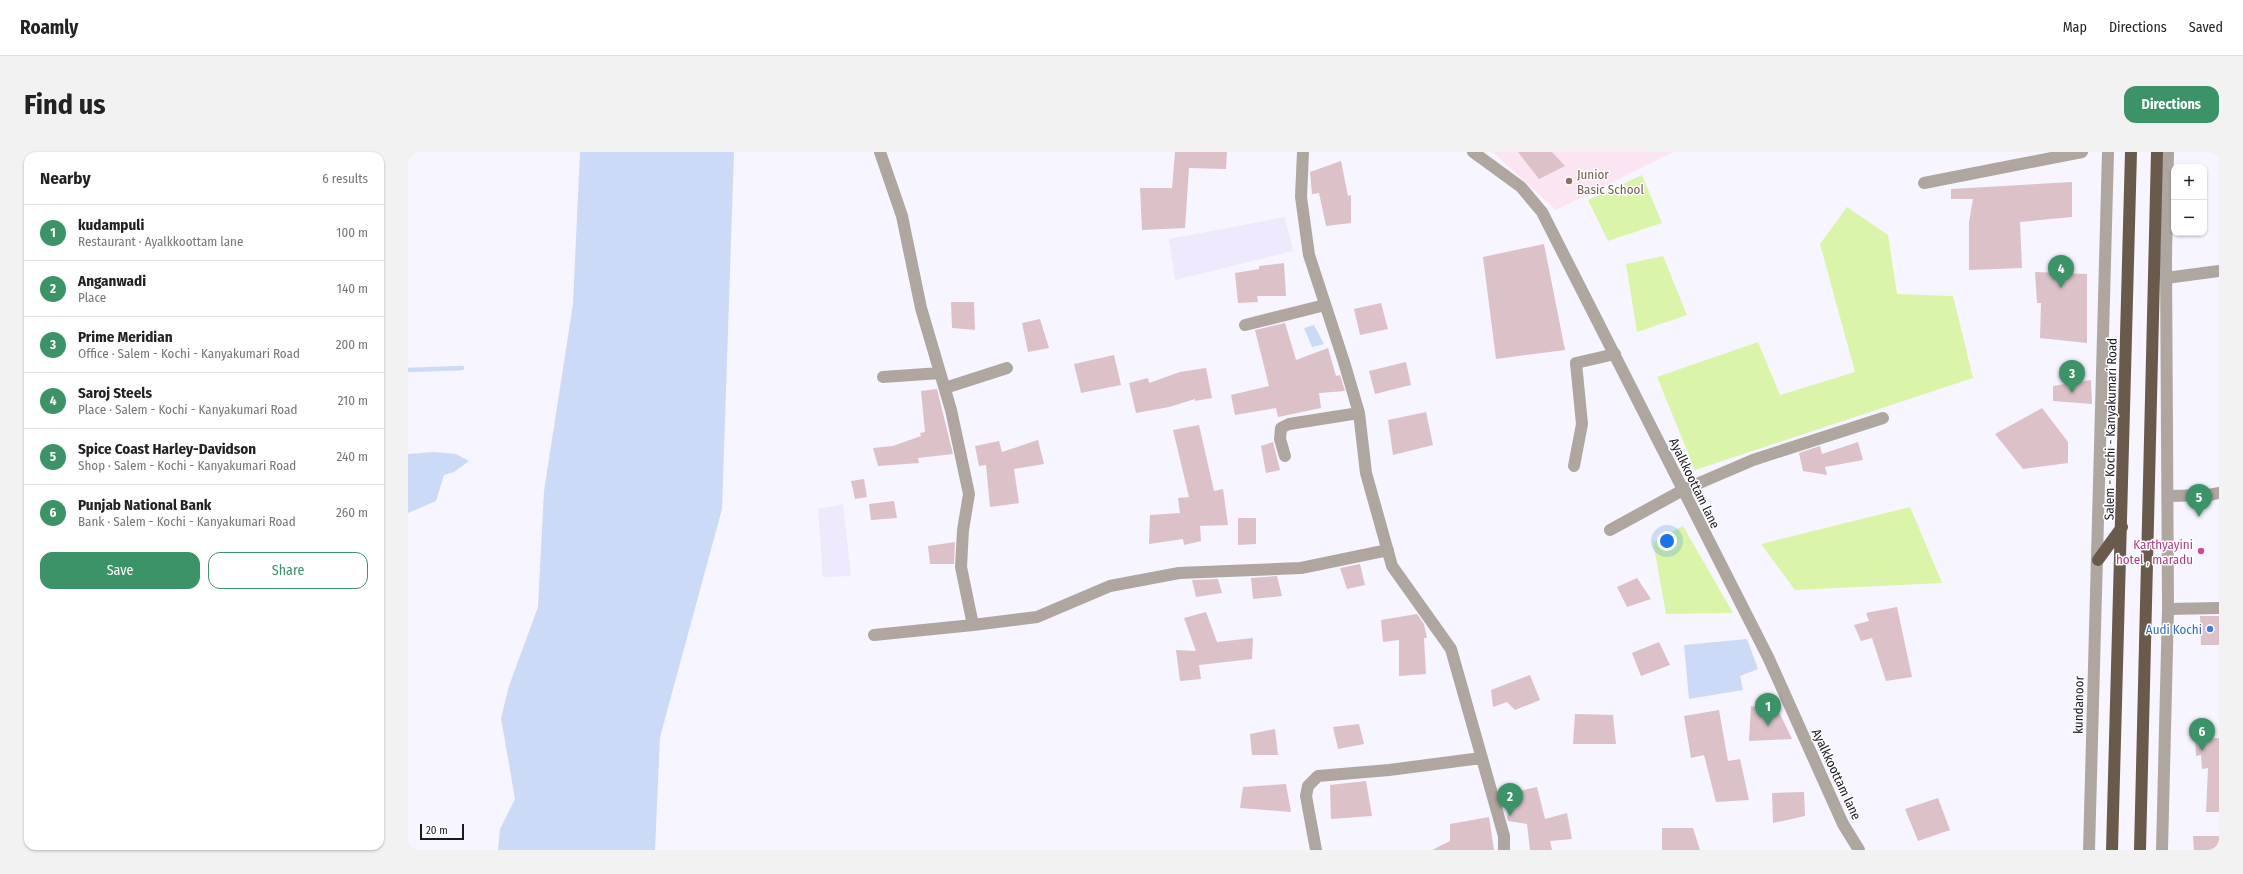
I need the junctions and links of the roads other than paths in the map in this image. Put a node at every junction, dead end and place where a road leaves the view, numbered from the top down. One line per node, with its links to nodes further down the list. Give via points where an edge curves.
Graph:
1 (880, 152): 16 (street, via 902,216 921,308)
2 (1303, 152): 12 (street, via 1301,197 1309,255)
3 (1473, 152): 14 (street, Ayalkkoottam lane, via 1522,187 1542,212)
4 (2082, 152): 9 (street)
5 (2108, 152): 29 (street, kundanoor)
6 (2131, 152): 26 (highway, Salem - Kochi - Kanyakumari Road)
7 (2156, 152): 40 (highway)
8 (2168, 152): 11 (street)
9 (1924, 183)
10 (2219, 271): 11 (street)
11 (2166, 278): 25 (street)
12 (1325, 305): 13 (street); 19 (street)
13 (1245, 325)
14 (1615, 354): 22 (street, via 1576,363 1582,424); 23 (street, Ayalkkoottam lane)
15 (1007, 368): 18 (street)
16 (940, 373): 17 (street); 18 (street)
17 (883, 377)
18 (945, 388): 32 (street, via 969,494 963,530 962,567)
19 (1358, 413): 21 (street, via 1289,424 1281,428 1280,439); 28 (street, via 1366,473)
20 (1883, 418): 23 (street, via 1753,460)
21 (1285, 456)
22 (1574, 466)
23 (1684, 490): 27 (street); 37 (street, Ayalkkoottam lane, via 1768,658 1843,824)
24 (2219, 493): 25 (street)
25 (2168, 496): 31 (street)
26 (2122, 526): 29 (highway); 39 (highway, Salem - Kochi - Kanyakumari Road)
27 (1610, 530)
28 (1388, 550): 32 (street, via 1301,568 1171,574 1110,586 1037,617); 34 (street, via 1392,566 1451,649)
29 (2098, 560): 38 (street, kundanoor, via 2092,685)
30 (2219, 608): 31 (street)
31 (2168, 609): 41 (street)
32 (973, 625): 33 (street)
33 (874, 635)
34 (1481, 758): 35 (street, via 1318,776 1308,786 1306,796); 36 (street, via 1504,836)
35 (1316, 850)
36 (1504, 850)
37 (1859, 850)
38 (2089, 850)
39 (2112, 850)
40 (2140, 850)
41 (2162, 850)

